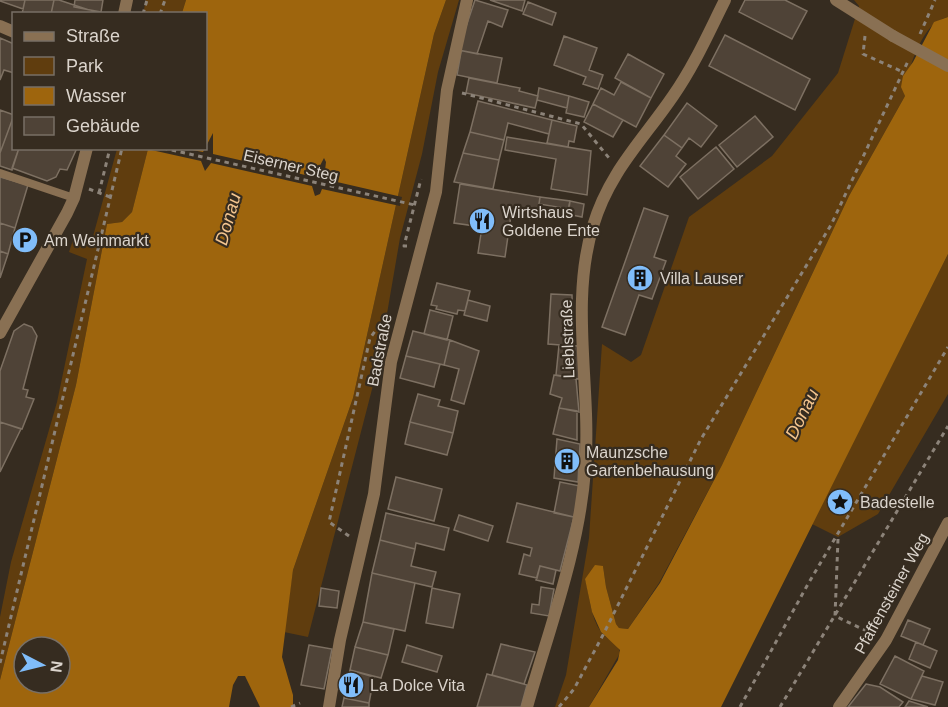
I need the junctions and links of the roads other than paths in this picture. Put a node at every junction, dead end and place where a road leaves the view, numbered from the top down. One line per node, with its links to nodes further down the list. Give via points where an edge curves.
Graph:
1 (467, 0): 11 (street, Badstraße, via 447,90 437,185 391,362 380,459)
2 (725, 0): 12 (street, Lieblstraße, via 675,93 618,169 592,228 585,265 582,321 586,458 578,523)
3 (836, 0): 4 (street, bridge)
4 (948, 66)
5 (86, 150): 7 (street)
6 (0, 174): 7 (lane)
7 (74, 198): 8 (street)
8 (4, 315): 9 (street)
9 (0, 333)
10 (948, 523): 13 (street, Pfaffensteiner Weg, via 886,640)
11 (329, 707)
12 (527, 707)
13 (839, 707)

